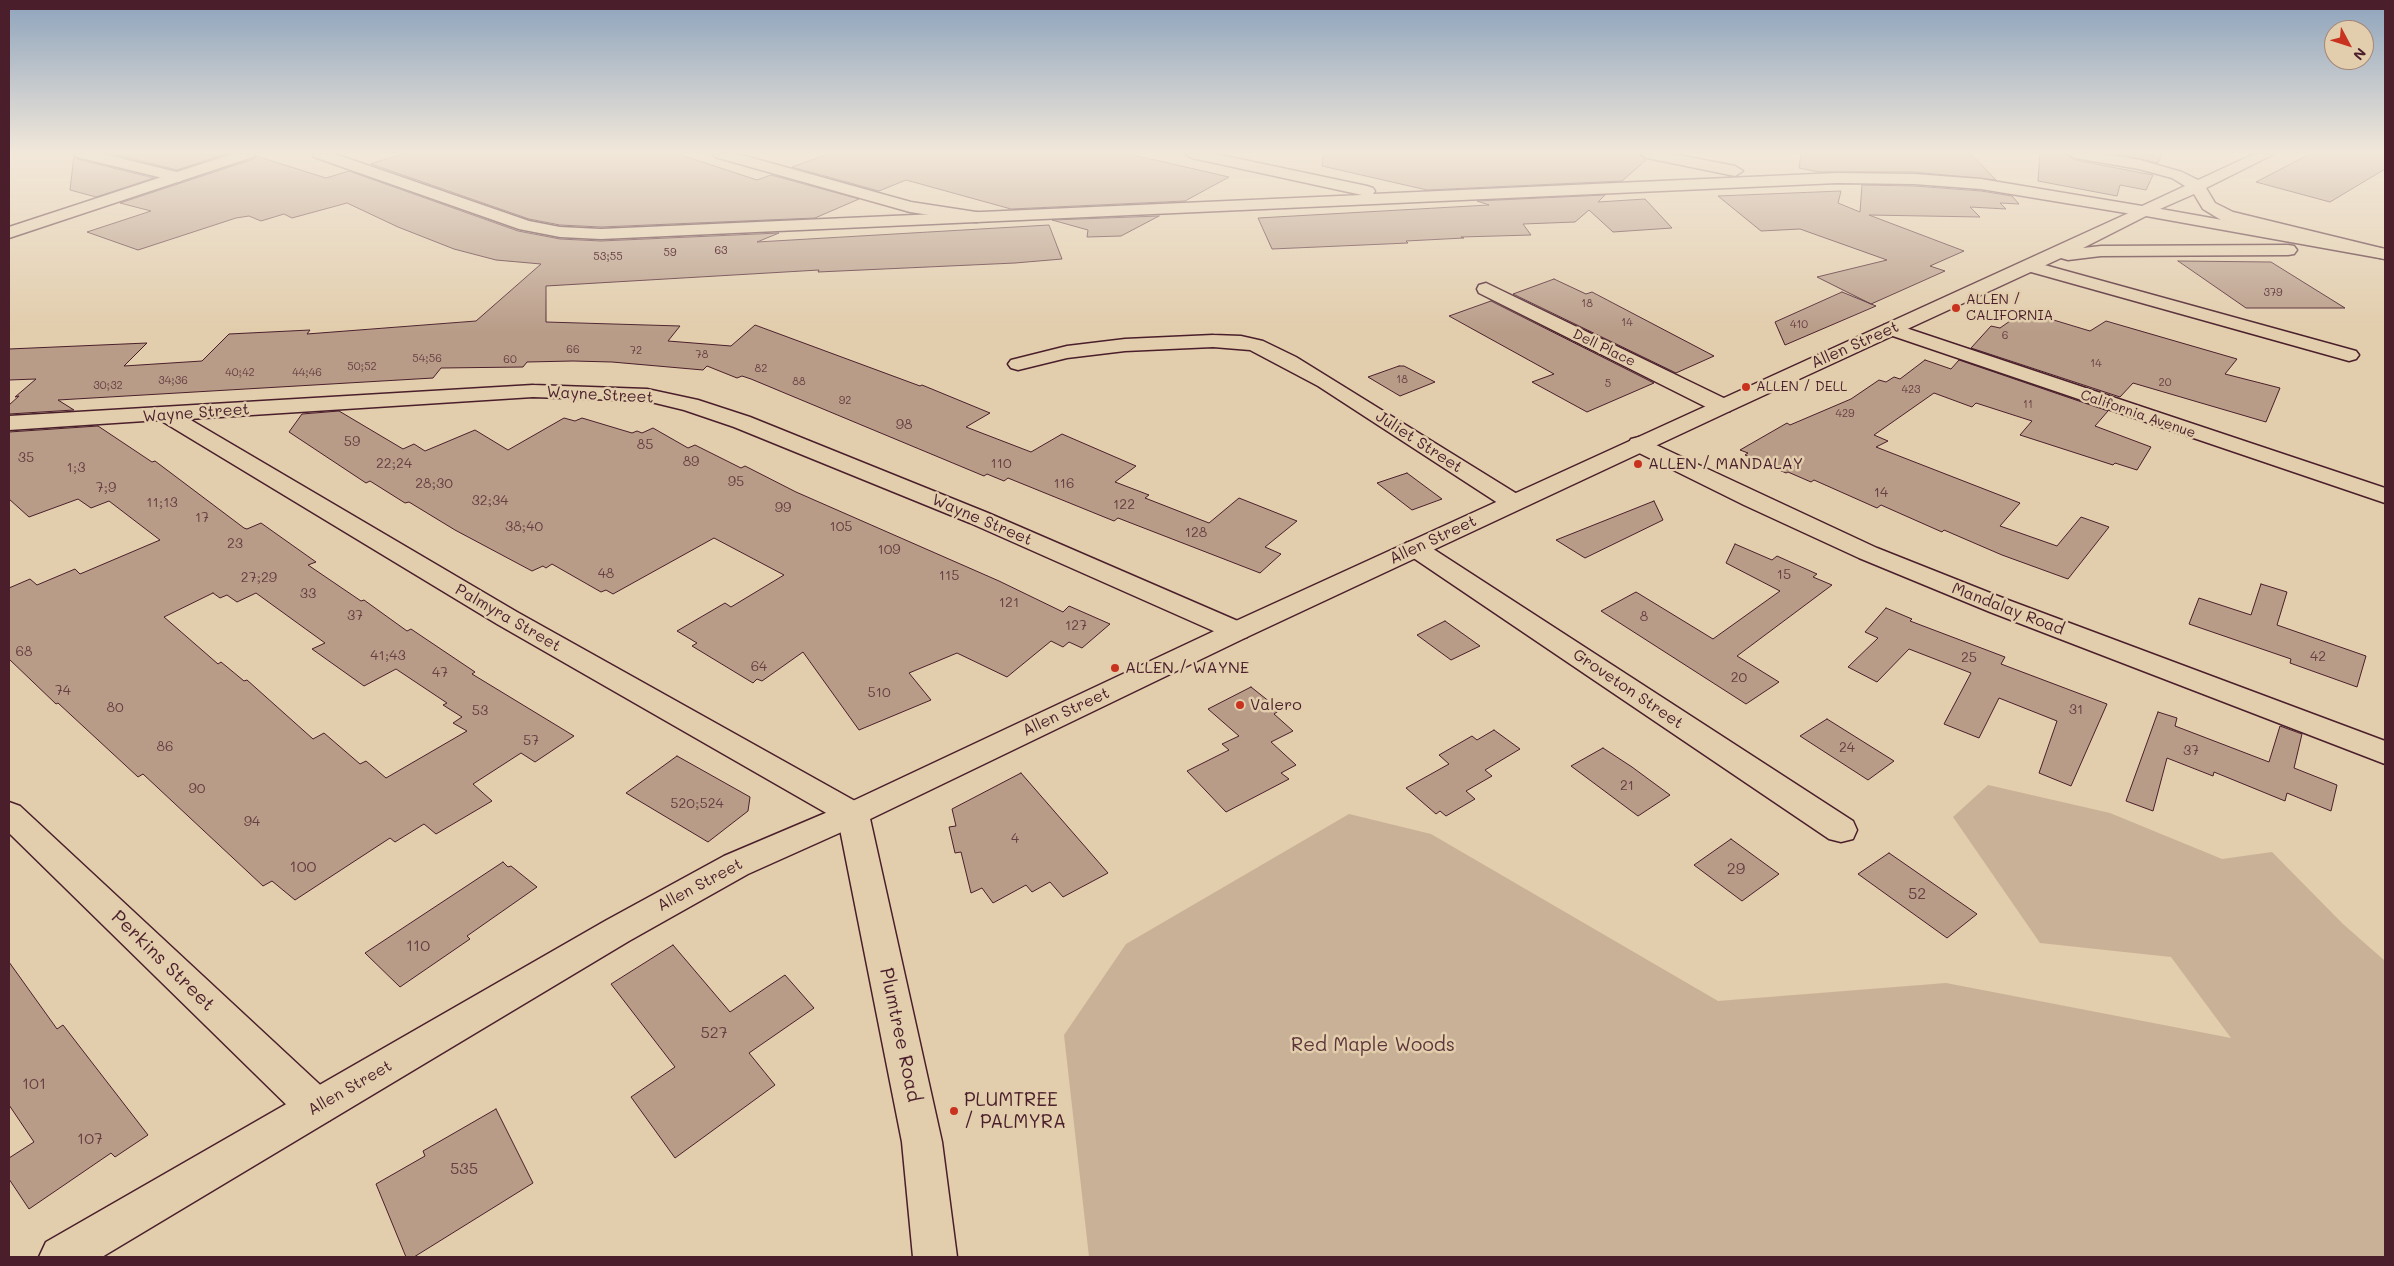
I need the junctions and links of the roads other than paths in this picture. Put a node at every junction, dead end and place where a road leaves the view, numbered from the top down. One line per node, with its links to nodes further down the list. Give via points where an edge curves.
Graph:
1 (69, 213): 10 (street)
2 (490, 213): 9 (street, via 525,225 568,233)
3 (950, 213): 9 (street)
4 (971, 213): 9 (street)
5 (1067, 213): 9 (street)
6 (2138, 213): 12 (street, Allen Street)
7 (2161, 213): 11 (street)
8 (2222, 213): 11 (street)
9 (976, 217)
10 (9, 233)
11 (2385, 254): 12 (street, via 2262,249 2101,252)
12 (2040, 262): 14 (street, Allen Street); 15 (street)
13 (1486, 289): 17 (street, Dell Place)
14 (1890, 329): 17 (street, Allen Street); 21 (street, California Avenue)
15 (2349, 355)
16 (1018, 364): 22 (street, Juliet Street, via 1067,352 1125,345 1241,342 1256,345 1325,382)
17 (1722, 406): 20 (street, Allen Street)
18 (167, 414): 19 (street, Wayne Street); 24 (street, Wayne Street, via 533,391 662,398 742,422 979,518); 27 (street, Palmyra Street, via 507,618)
19 (9, 424)
20 (1640, 444): 22 (street, Allen Street); 25 (street, Mandalay Road, via 1766,507 1876,556)
21 (2385, 496)
22 (1513, 502): 23 (street, Allen Street)
23 (1416, 548): 24 (street, Allen Street); 28 (street, Groveton Street)
24 (1237, 631): 27 (street, Allen Street)
25 (2385, 754)
26 (9, 814): 29 (street, Perkins Street)
27 (854, 814): 29 (street, Allen Street, via 736,865 697,886); 31 (street, Plumtree Road, via 922,1142)
28 (1841, 830)
29 (316, 1107): 30 (street, Allen Street)
30 (61, 1257)
31 (935, 1257)

